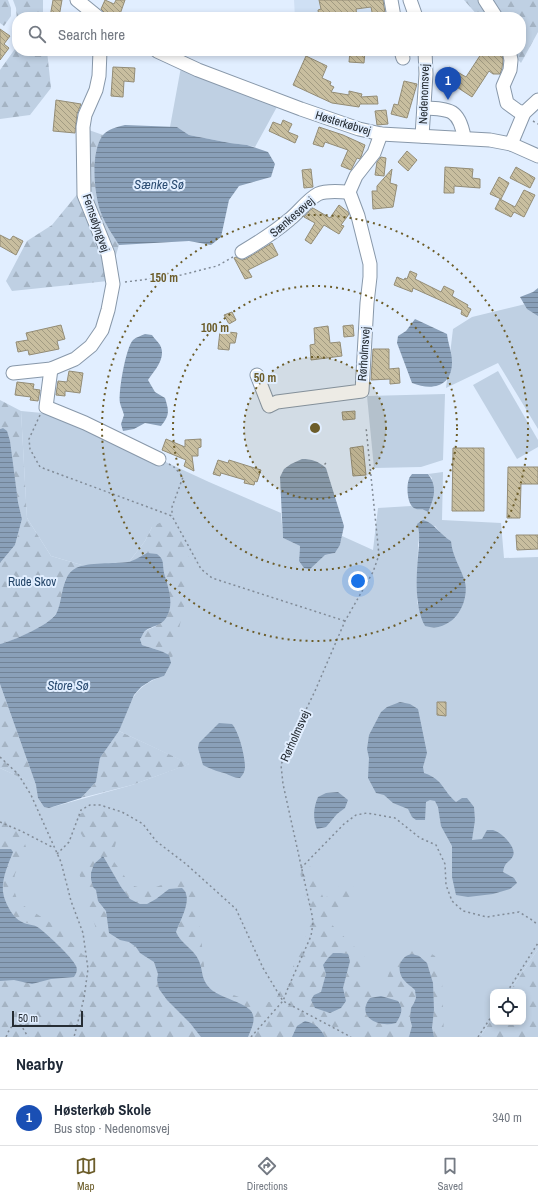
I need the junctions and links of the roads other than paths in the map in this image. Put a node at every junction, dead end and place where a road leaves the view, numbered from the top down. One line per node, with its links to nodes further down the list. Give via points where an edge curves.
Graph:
1 (77, 0): 5 (street)
2 (391, 0): 6 (street)
3 (410, 0): 7 (street)
4 (485, 0): 8 (street)
5 (92, 12)
6 (393, 12)
7 (414, 12)
8 (493, 12)
9 (100, 56): 23 (street, Femsølyngvej, via 96,90 85,115 83,127 84,195 108,254 113,284 102,330 92,346 75,359)
10 (168, 56): 16 (street, Høsterkøbvej, via 301,110)
11 (425, 56): 14 (street, Nedenomsvej)
12 (510, 56): 15 (street, via 510,70 503,86 507,103)
13 (538, 100): 15 (street)
14 (424, 108): 17 (street, Nedenomsvej); 18 (street, via 455,113 462,123)
15 (524, 113): 19 (street)
16 (381, 134): 17 (street, Høsterkøbvej); 21 (street, via 374,153 356,176)
17 (422, 136): 18 (street, Høsterkøbvej)
18 (464, 137): 19 (street, Høsterkøbvej)
19 (512, 144): 20 (street, Høsterkøbvej)
20 (538, 156)
21 (349, 192): 22 (street, Sænkesøvej, via 330,192 310,199 266,239); 25 (street, Rørholmsvej, via 370,264 362,391 276,402 269,406)
22 (242, 252)
23 (51, 369): 24 (street, Femsølyngvej); 26 (street, via 46,407)
24 (13, 373)
25 (257, 375)
26 (159, 459)

